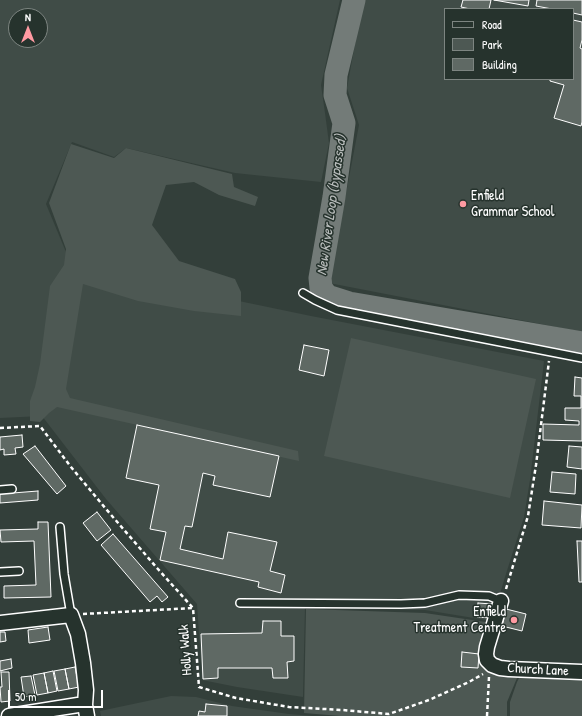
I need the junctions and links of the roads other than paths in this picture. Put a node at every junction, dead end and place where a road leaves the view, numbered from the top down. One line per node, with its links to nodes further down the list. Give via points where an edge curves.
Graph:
1 (303, 293): 2 (lane, via 337,310)
2 (582, 358)
3 (12, 489): 4 (lane)
4 (0, 490)
5 (60, 527): 10 (lane)
6 (19, 571): 7 (lane)
7 (0, 572)
8 (502, 601): 9 (lane, via 489,596 459,594 425,603); 12 (street, Church Lane, via 487,647 487,660 492,667)
9 (240, 603)
10 (71, 615): 11 (street); 13 (street, via 78,634 83,663)
11 (0, 623)
12 (582, 672)
13 (86, 710): 14 (street, via 78,704)
14 (9, 716)

